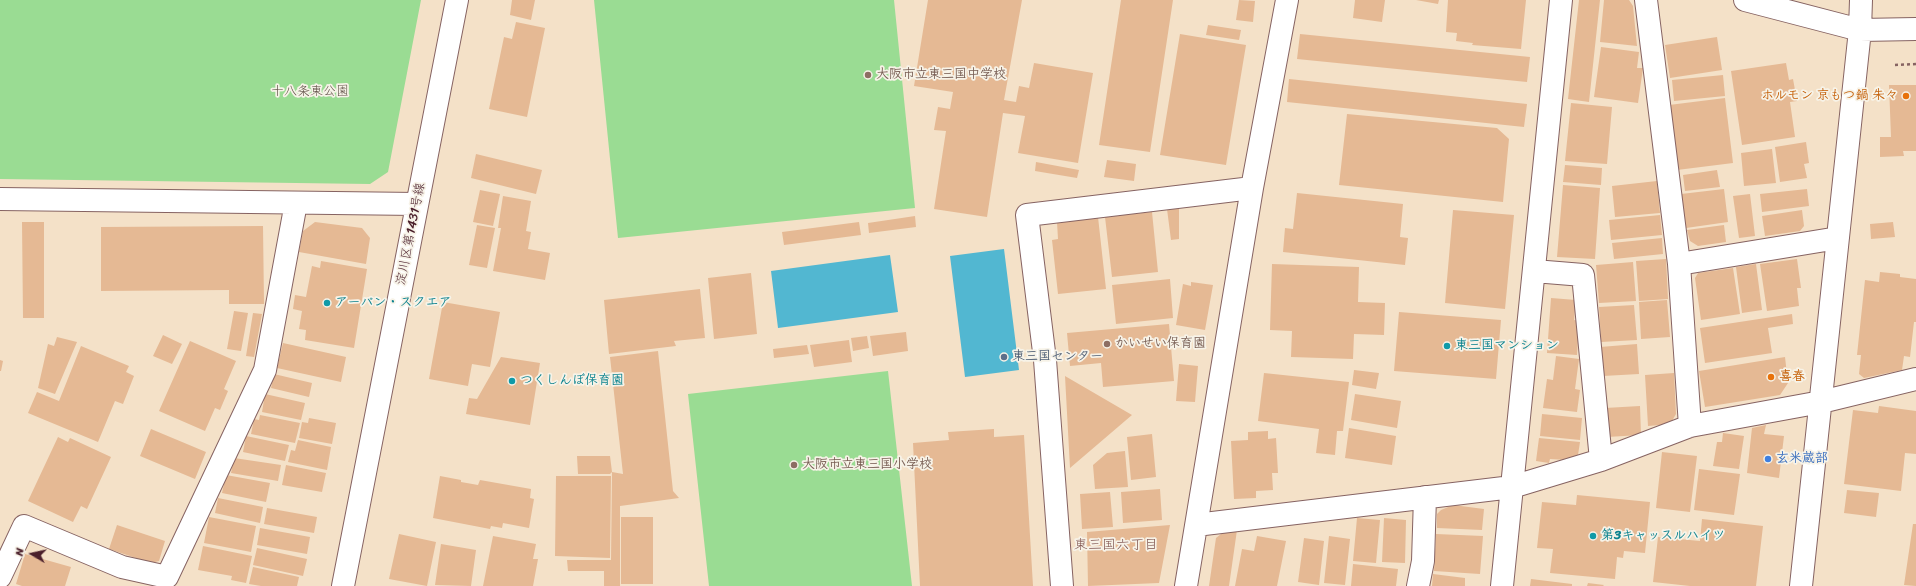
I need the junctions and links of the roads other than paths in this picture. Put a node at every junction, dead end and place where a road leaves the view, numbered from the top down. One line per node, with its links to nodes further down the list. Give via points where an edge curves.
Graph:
1 (457, 0): 12 (street, 淀川区第1431号線)
2 (1287, 0): 9 (street)
3 (1561, 0): 15 (street)
4 (1646, 0): 14 (street)
5 (1745, 0): 8 (street)
6 (1860, 0): 8 (street)
7 (1916, 29): 8 (street)
8 (1860, 30): 13 (street)
9 (1252, 188): 22 (street); 26 (street, via 1027,215 1045,360)
10 (0, 199): 11 (street)
11 (296, 203): 12 (street); 23 (street, via 265,370 167,577)
12 (416, 204): 25 (street, 淀川区第1431号線)
13 (1838, 238): 14 (street); 17 (street)
14 (1679, 264): 18 (street)
15 (1534, 271): 19 (street, via 1583,275); 20 (street)
16 (1916, 379): 17 (street)
17 (1821, 402): 18 (street); 30 (street)
18 (1690, 426): 19 (street)
19 (1601, 460): 20 (street)
20 (1512, 487): 21 (street); 29 (street)
21 (1425, 498): 22 (street); 28 (street, via 1423,561)
22 (1196, 525): 27 (street)
23 (120, 576): 24 (street, via 24,526)
24 (0, 577)
25 (343, 586)
26 (1062, 586)
27 (1186, 586)
28 (1418, 586)
29 (1502, 586)
30 (1801, 586)

